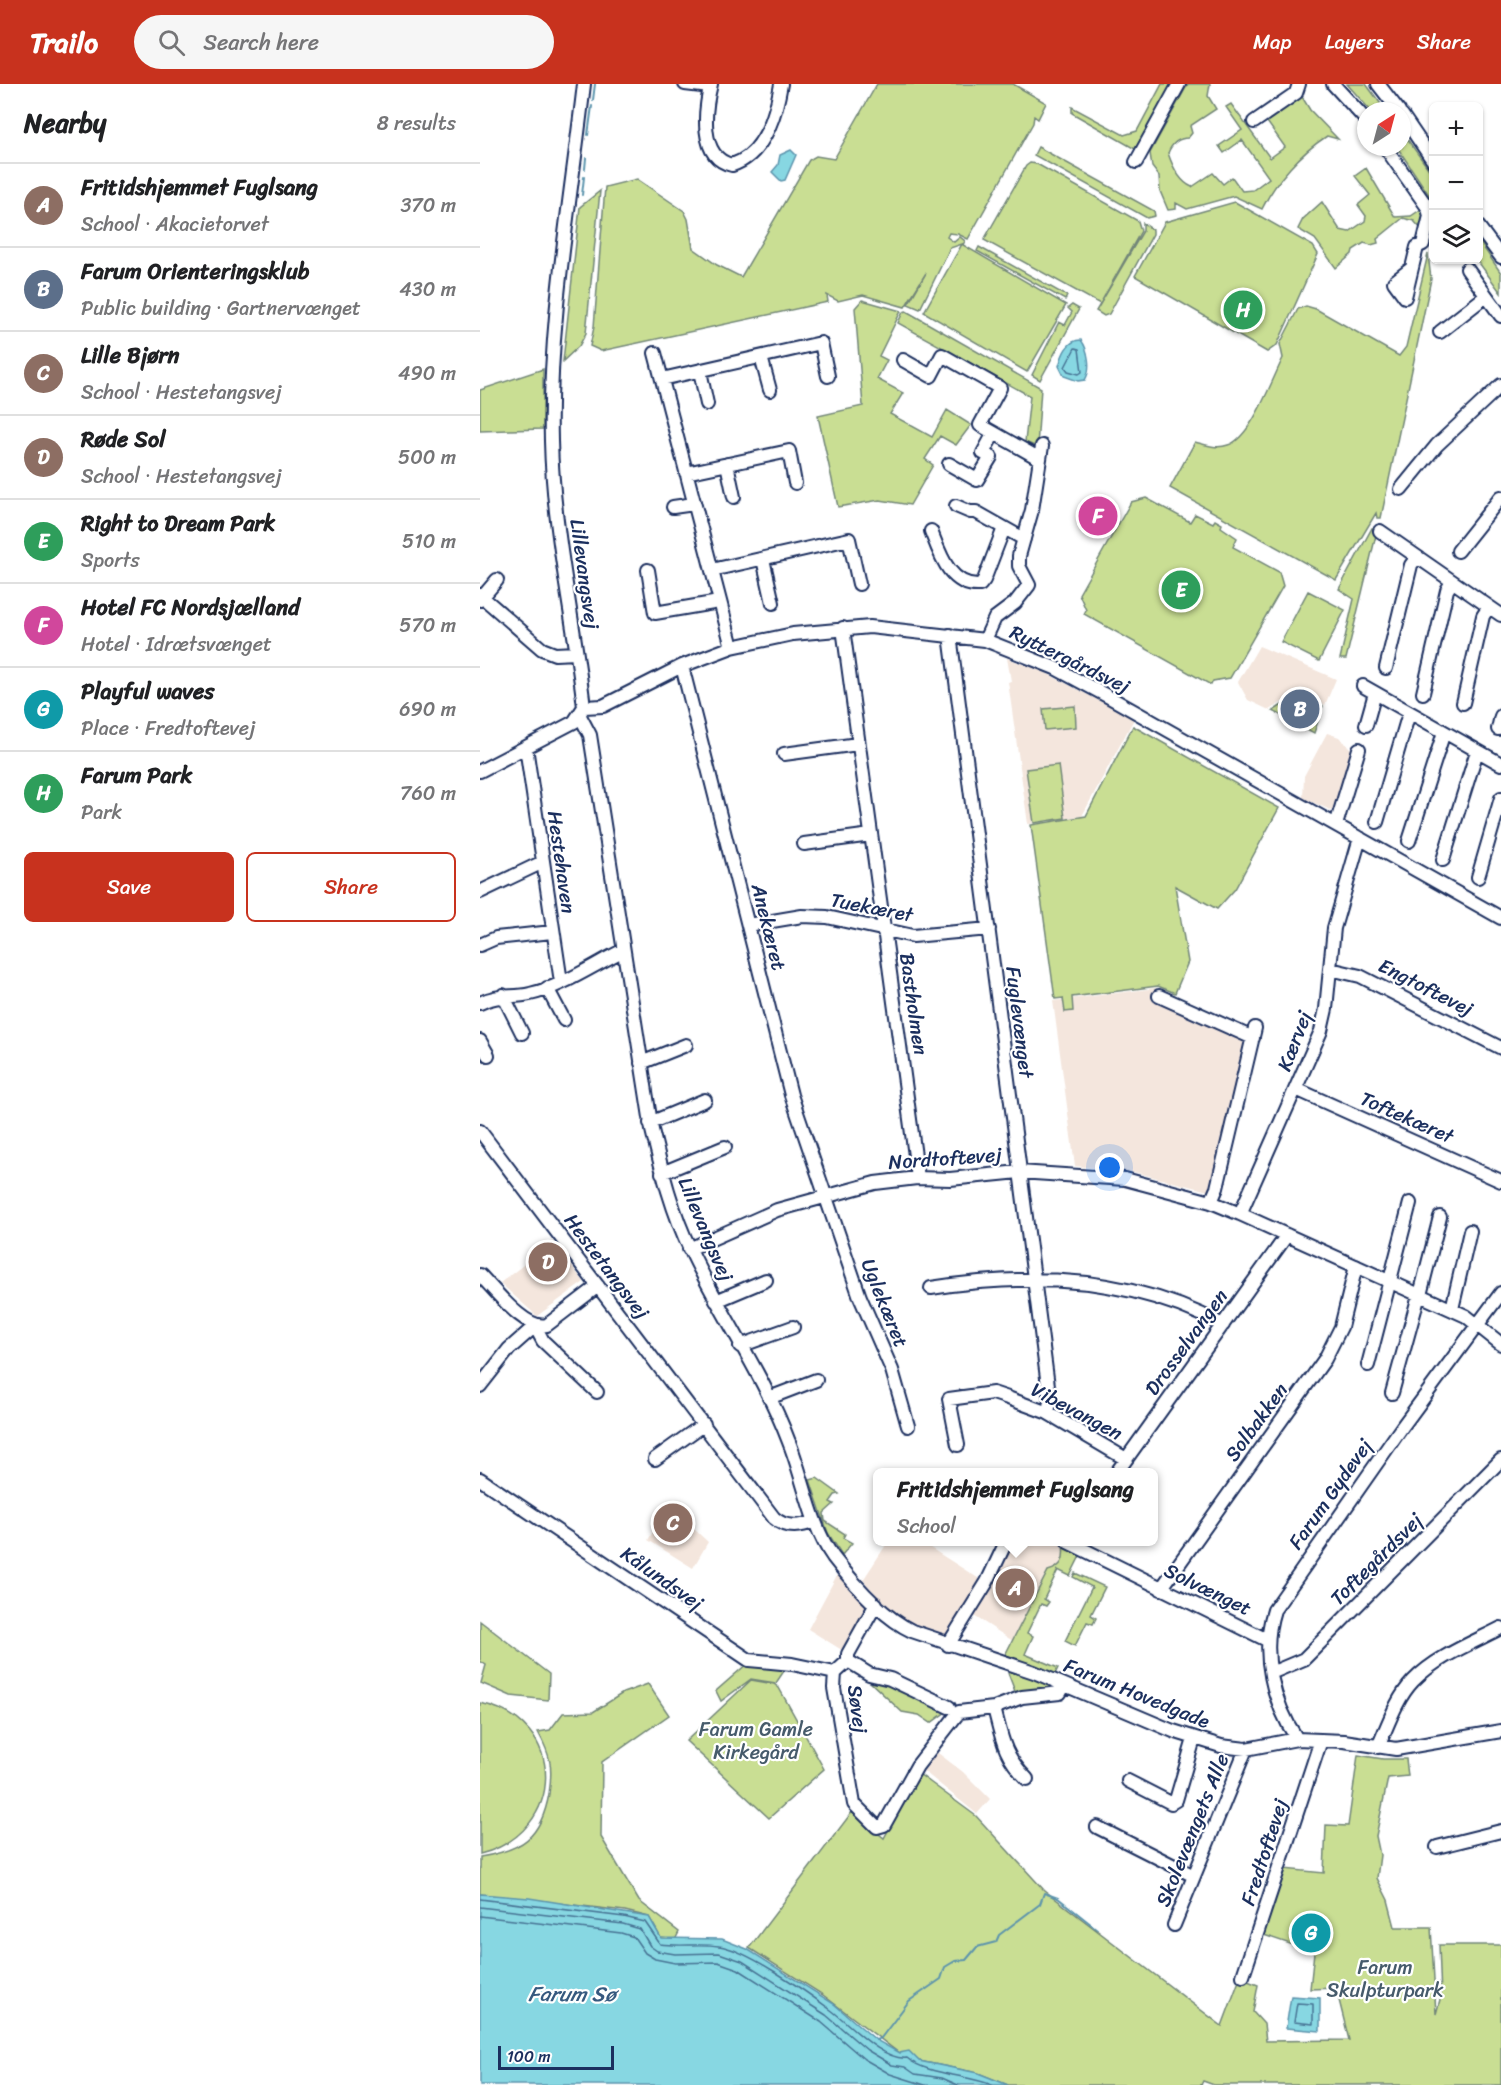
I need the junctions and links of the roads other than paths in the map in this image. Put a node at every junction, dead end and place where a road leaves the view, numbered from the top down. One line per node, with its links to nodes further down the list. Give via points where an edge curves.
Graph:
1 (584, 84): 64 (street, Lillevangsvej, via 553,366 551,440 557,521)
2 (685, 84): 8 (street)
3 (781, 84): 8 (street, via 770,125 748,157 732,165 710,148 706,135)
4 (1179, 84): 15 (street)
5 (1299, 84): 11 (street, via 1296,93)
6 (1333, 84): 10 (street)
7 (1378, 84): 9 (street)
8 (711, 86)
9 (1392, 102)
10 (1357, 110)
11 (1254, 122)
12 (1411, 128): 14 (street)
13 (1391, 156): 18 (street, via 1430,216)
14 (1430, 156)
15 (1136, 162)
16 (1483, 232): 17 (street)
17 (1501, 257)
18 (1412, 268)
19 (1467, 269): 20 (street)
20 (1486, 296): 21 (street); 22 (street)
21 (1501, 316)
22 (1440, 332)
23 (655, 353): 28 (street)
24 (761, 357): 26 (street); 27 (street, via 821,344); 30 (street)
25 (903, 360): 32 (street, via 931,376 942,355 1000,388 980,425)
26 (700, 371): 28 (street); 31 (street)
27 (828, 376)
28 (662, 380): 35 (street)
29 (1501, 385): 37 (street, via 1437,446)
30 (770, 390)
31 (707, 404)
32 (994, 433): 34 (street, via 983,453 991,457 977,480); 46 (street, via 1041,452)
33 (727, 464): 35 (street); 36 (street, via 789,451); 38 (street)
34 (949, 464)
35 (686, 472): 40 (street)
36 (795, 483)
37 (1401, 489)
38 (734, 497)
39 (1501, 497): 47 (street)
40 (694, 504): 42 (street); 51 (street)
41 (956, 506): 43 (street)
42 (673, 507)
43 (1004, 528): 44 (street, via 980,585 947,570); 46 (street)
44 (932, 531)
45 (1380, 531): 48 (street)
46 (1024, 539): 62 (street, via 1019,566 1029,585 1015,603 995,618)
47 (1458, 551)
48 (1417, 557): 53 (street); 66 (street, via 1411,565)
49 (763, 559): 51 (street); 54 (street, via 849,539); 57 (street)
50 (648, 570): 56 (street, via 655,613)
51 (712, 570): 56 (street)
52 (497, 579): 55 (street)
53 (1452, 582): 58 (street); 69 (street)
54 (859, 584)
55 (481, 598): 64 (street, via 542,648 555,654)
56 (719, 602): 63 (street)
57 (773, 603)
58 (1489, 607): 59 (street); 70 (street, via 1483,616)
59 (1501, 615)
60 (843, 628): 61 (street, Ryttergårdsvej); 63 (street, Ryttergårdsvej); 75 (street, Bastholmen)
61 (950, 635): 62 (street, Ryttergårdsvej); 95 (street, Fuglevænget)
62 (985, 640): 84 (street, Ryttergårdsvej, via 1060,670)
63 (732, 646): 65 (street, Ryttergårdsvej)
64 (576, 653): 71 (street, Lillevangsvej)
65 (682, 666): 71 (street, Ryttergårdsvej, via 603,706); 94 (street, Anekæret)
66 (1386, 668)
67 (1362, 686): 68 (street)
68 (1375, 693): 72 (street); 73 (street)
69 (1423, 693)
70 (1463, 703)
71 (582, 712): 76 (street, Ryttergårdsvej); 99 (street, Lillevangsvej, via 590,735)
72 (1409, 713): 74 (street); 83 (street)
73 (1366, 725)
74 (1444, 732): 78 (street); 87 (street)
75 (858, 744): 79 (street); 85 (street, Bastholmen)
76 (526, 747): 81 (street, Ryttergårdsvej); 90 (street, Hestehaven)
77 (1359, 749): 84 (street)
78 (1477, 751): 80 (street); 89 (street)
79 (784, 754)
80 (1501, 764)
81 (480, 771)
82 (1501, 798): 91 (street)
83 (1377, 822)
84 (1336, 825): 86 (street, Ryttergårdsvej)
85 (871, 835): 88 (street); 96 (street, Bastholmen)
86 (1360, 838): 93 (street, Ryttergårdsvej); 100 (street, Kærvej, via 1334,928)
87 (1409, 842)
88 (804, 844)
89 (1443, 860)
90 (543, 862): 92 (street); 97 (street, Hestehaven)
91 (1478, 877)
92 (480, 892)
93 (1501, 918)
94 (748, 925): 96 (street, Tuekæret, via 802,916 827,917); 122 (street, Anekæret, via 791,1095)
95 (989, 929): 96 (street, Tuekæret, via 931,936); 118 (street, Fuglevænget)
96 (885, 930): 120 (street, Bastholmen)
97 (552, 932): 98 (street, via 496,938); 101 (street, Hestehaven)
98 (480, 945)
99 (622, 951): 101 (street); 112 (street, Lillevangsvej)
100 (1330, 969): 110 (street, Engtoftevej, via 1360,976); 113 (street, Kærvej, via 1321,1031)
101 (561, 982): 102 (street)
102 (547, 988): 103 (street, via 529,994); 106 (street)
103 (503, 995): 105 (street); 107 (street)
104 (1159, 996): 123 (street, via 1254,1033)
105 (480, 1003)
106 (564, 1020)
107 (522, 1034)
108 (480, 1041): 111 (street)
109 (686, 1045): 112 (street)
110 (1501, 1048)
111 (488, 1055)
112 (641, 1063): 115 (street, Lillevangsvej)
113 (1296, 1089): 121 (street, Toftekæret); 125 (street, Kærvej)
114 (705, 1100): 115 (street)
115 (650, 1123): 119 (street, Lillevangsvej)
116 (480, 1131): 135 (street, Hestetangsvej)
117 (725, 1147): 119 (street, Lillevangsvej)
118 (1019, 1172): 120 (street, Nordtoftevej); 123 (street, Nordtoftevej, via 1125,1179); 132 (street, Fuglevænget)
119 (662, 1173): 129 (street, Lillevangsvej)
120 (918, 1178): 122 (street, Nordtoftevej)
121 (1501, 1181)
122 (824, 1195): 129 (street, Nordtoftevej, via 777,1210); 155 (street, Uglekæret, via 860,1297 892,1370)
123 (1211, 1202): 125 (street, Nordtoftevej)
124 (1410, 1203): 134 (street)
125 (1240, 1214): 128 (street, Nordtoftevej)
126 (1440, 1217): 138 (street)
127 (1470, 1231): 140 (street)
128 (1287, 1235): 130 (street, Nordtoftevej); 142 (street, Drosselvangen)
129 (689, 1249): 139 (street, Lillevangsvej)
130 (1356, 1266): 134 (street, Nordtoftevej); 165 (street, Solbakken, via 1341,1327 1325,1359)
131 (480, 1275): 143 (street)
132 (1033, 1278): 136 (street); 142 (street, via 1080,1281 1159,1297); 153 (street, Fuglevænget, via 1050,1401)
133 (766, 1280): 139 (street, Lillevangsvej)
134 (1389, 1280): 138 (street, Nordtoftevej); 147 (street)
135 (598, 1286): 143 (street, via 547,1325); 154 (street, Hestetangsvej)
136 (931, 1288)
137 (1501, 1293): 141 (street, Farum Gydevej)
138 (1420, 1295): 140 (street, Nordtoftevej); 151 (street)
139 (716, 1301): 146 (street, Lillevangsvej)
140 (1452, 1309): 141 (street, Nordtoftevej)
141 (1479, 1324): 145 (street, Nordtoftevej); 168 (street, Farum Gydevej, via 1279,1600)
142 (1223, 1325): 158 (street, Drosselvangen)
143 (535, 1326): 149 (street, via 509,1349); 150 (street, via 543,1341)
144 (793, 1327): 146 (street)
145 (1501, 1344)
146 (740, 1346): 152 (street, Lillevangsvej)
147 (1368, 1365)
148 (816, 1380): 152 (street)
149 (480, 1386)
150 (597, 1392)
151 (1392, 1393)
152 (769, 1398): 162 (street, Lillevangsvej, via 789,1441)
153 (1048, 1413): 156 (street, Vibevangen, via 993,1393 949,1399); 158 (street, Vibevangen)
154 (704, 1424): 157 (street); 162 (street, Hestetangsvej, via 780,1524 794,1526)
155 (908, 1426)
156 (958, 1445)
157 (655, 1459)
158 (1126, 1459): 160 (street, Drosselvangen)
159 (1501, 1460): 172 (street, Toftegårdsvej, via 1304,1659)
160 (1120, 1468)
161 (480, 1479): 171 (street, Kålundsvej, via 749,1660)
162 (816, 1521): 166 (street, Farum Hovedgade, via 833,1556)
163 (1004, 1546): 169 (street)
164 (1076, 1546): 165 (street, Solvænget)
165 (1161, 1589): 168 (street, Solvænget)
166 (876, 1604): 169 (street, Farum Hovedgade, via 906,1628); 170 (street, Søvej, via 848,1654)
167 (1501, 1628): 180 (street, via 1428,1668 1413,1681)
168 (1267, 1640): 172 (street, Farum Gydevej)
169 (948, 1645): 173 (street, Farum Hovedgade, via 1032,1671)
170 (848, 1661): 171 (street, Søvej); 175 (street)
171 (835, 1673): 175 (street, Søvej, via 834,1699 854,1804 876,1827 884,1825)
172 (1272, 1679): 178 (street, Farum Gydevej, via 1282,1716)
173 (1064, 1686): 174 (street, via 1060,1693 1022,1697); 177 (street, Farum Hovedgade)
174 (994, 1708): 175 (street); 182 (street, via 1011,1763)
175 (954, 1710)
176 (1501, 1731): 180 (street, Farum Hovedgade, via 1410,1748)
177 (1194, 1739): 181 (street, Farum Hovedgade); 183 (street, via 1176,1800 1171,1803)
178 (1297, 1739): 179 (street, Farum Hovedgade); 181 (street, Farum Hovedgade)
179 (1321, 1740): 180 (street, Farum Hovedgade); 189 (street, Fredtoftevej)
180 (1378, 1748)
181 (1246, 1749): 187 (street, Skolevængets Alle)
182 (1027, 1779)
183 (1128, 1781)
184 (1096, 1827): 187 (street)
185 (1501, 1831): 186 (street)
186 (1437, 1847)
187 (1194, 1876): 188 (street, Skolevængets Alle)
188 (1174, 1925)
189 (1243, 1976)

